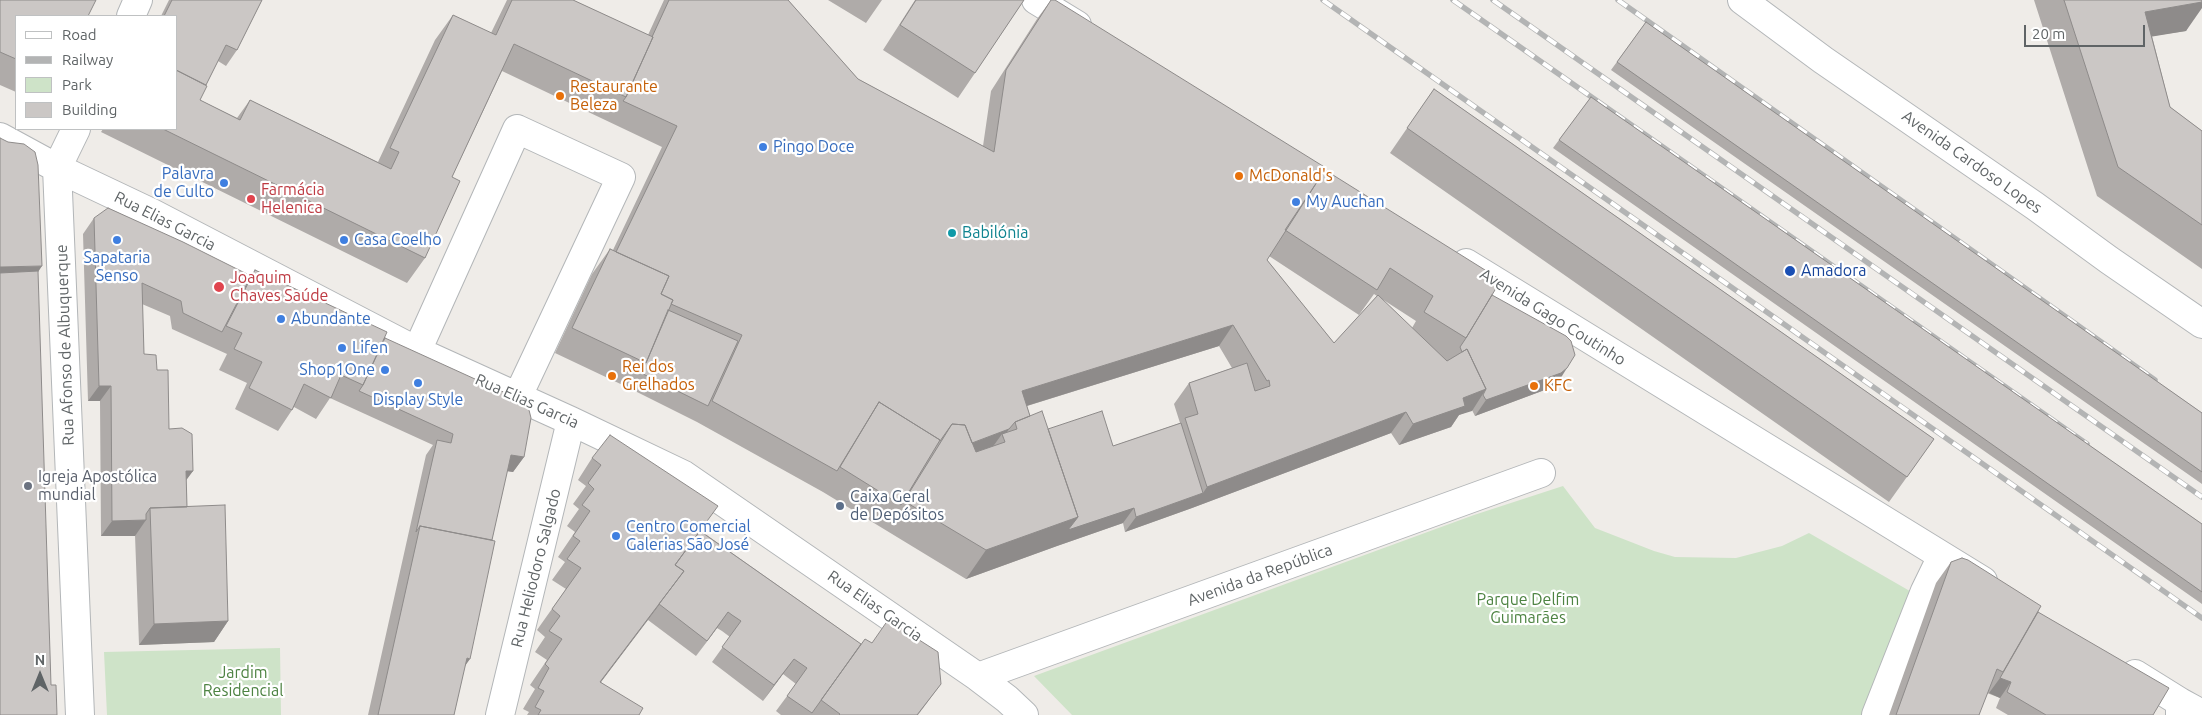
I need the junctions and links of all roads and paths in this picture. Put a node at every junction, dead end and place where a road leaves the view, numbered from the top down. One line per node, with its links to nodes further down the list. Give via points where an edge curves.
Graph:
1 (138, 0): 4 (street)
2 (1036, 0): 5 (street)
3 (1742, 0): 10 (street, Avenida Cardoso Lopes)
4 (130, 15)
5 (1096, 36)
6 (76, 130): 8 (street, Rua Afonso de Albuquerque)
7 (0, 137): 8 (street, Rua Elias Garcia)
8 (57, 168): 11 (street, Rua Elias Garcia, via 152,213); 21 (street, Rua Afonso de Albuquerque)
9 (1444, 250): 15 (street, Avenida Gago Coutinho)
10 (2202, 324)
11 (417, 351): 12 (street, Rua Elias Garcia); 12 (street, via 517,129 621,177)
12 (517, 398): 13 (street, Rua Elias Garcia)
13 (572, 420): 18 (street, Rua Elias Garcia, via 684,475); 22 (street, Rua Heliodoro Salgado)
14 (1541, 474): 18 (street, Avenida da República)
15 (1942, 556): 16 (street, Avenida Gago Coutinho); 23 (street)
16 (2007, 596)
17 (2114, 662): 20 (street)
18 (978, 677): 19 (street, Rua Elias Garcia)
19 (1008, 710)
20 (2187, 710)
21 (80, 715)
22 (500, 715)
23 (1876, 715)

